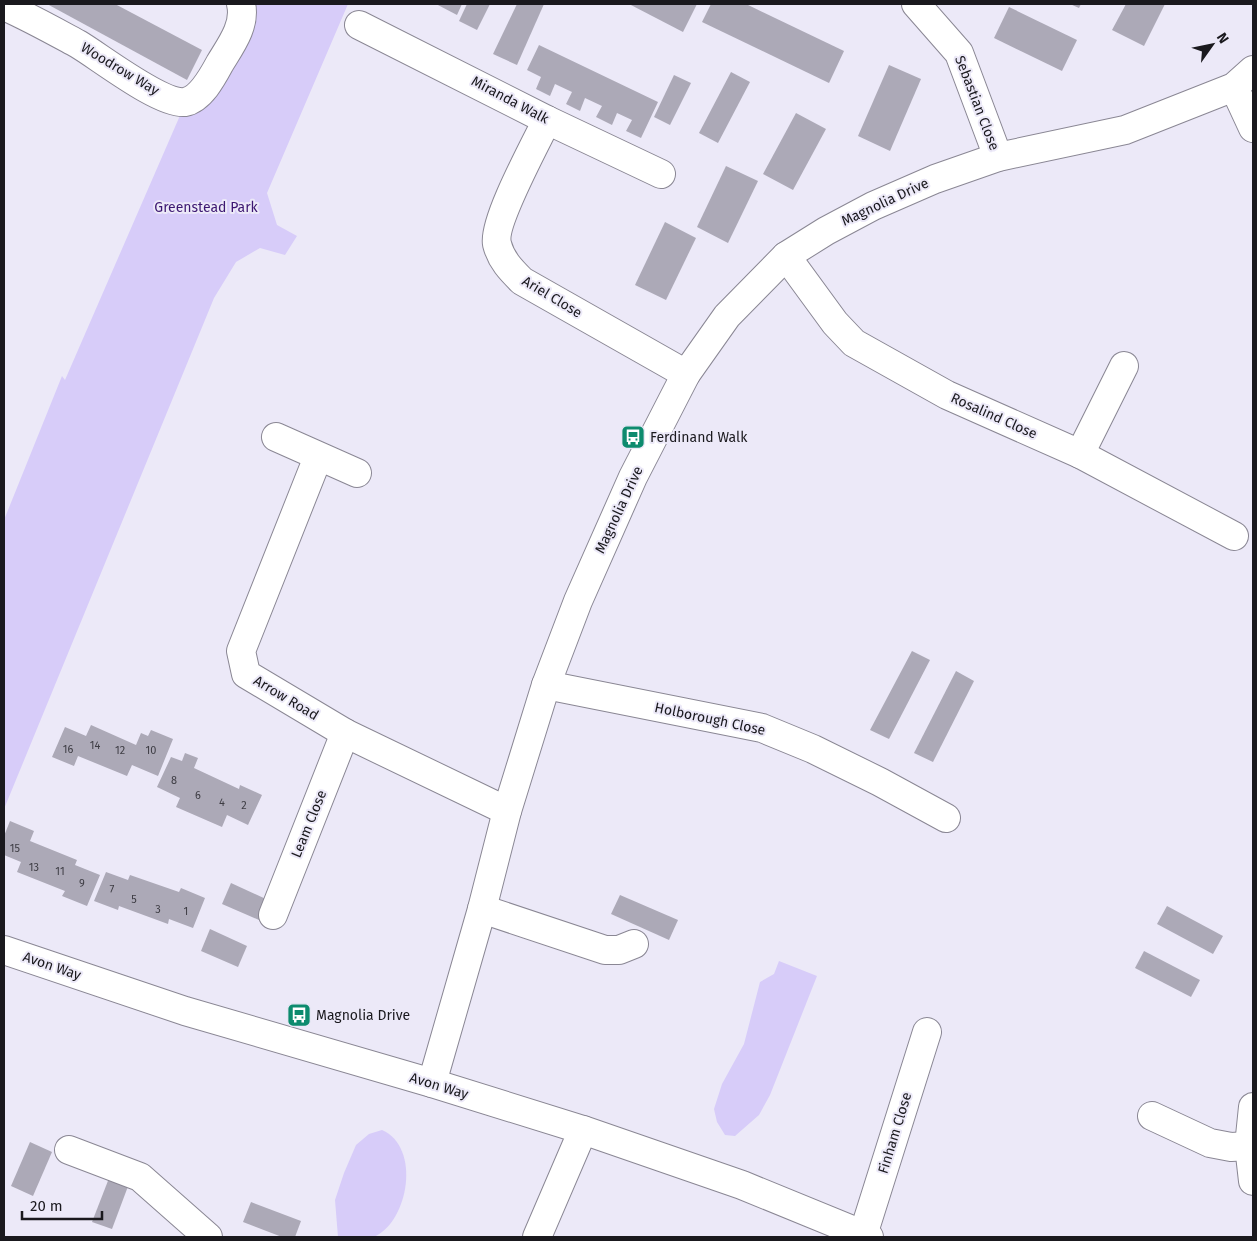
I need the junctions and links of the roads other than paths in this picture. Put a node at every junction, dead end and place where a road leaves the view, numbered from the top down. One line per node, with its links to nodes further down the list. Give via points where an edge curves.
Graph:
1 (241, 4): 3 (street, Woodrow Way, via 242,22 230,46 209,82 186,102 176,101 133,80 81,46)
2 (917, 4): 8 (street, Sebastian Close, via 959,53)
3 (4, 6)
4 (359, 25): 6 (street, Miranda Walk)
5 (1244, 78): 7 (street); 8 (street, Magnolia Drive, via 1125,130)
6 (547, 120): 9 (street, Miranda Walk); 12 (street, Ariel Close, via 500,219 496,242 505,264 522,281)
7 (1253, 128)
8 (998, 157): 10 (street, Magnolia Drive, via 935,179 873,206)
9 (661, 174)
10 (786, 256): 12 (street, Magnolia Drive, via 727,316); 14 (street, Rosalind Close, via 835,323 854,343 947,395)
11 (1124, 366): 14 (street)
12 (686, 374): 18 (street, Magnolia Drive, via 633,477 578,601)
13 (276, 437): 15 (street)
14 (1080, 454): 17 (street, Rosalind Close)
15 (318, 457): 16 (street); 19 (street, Arrow Road, via 241,650 246,674)
16 (357, 473)
17 (1234, 536)
18 (546, 685): 20 (street, Magnolia Drive); 21 (street, Holborough Close, via 762,728 813,749)
19 (345, 733): 20 (street, Arrow Road); 23 (street, Leam Close)
20 (507, 811): 22 (street, Magnolia Drive)
21 (946, 818)
22 (482, 910): 24 (street, via 605,950 618,950); 27 (street, Magnolia Drive)
23 (273, 915)
24 (634, 944)
25 (4, 950): 27 (street, Avon Way, via 185,1011)
26 (927, 1032): 34 (street, Finham Close)
27 (432, 1083): 30 (street, Avon Way)
28 (1253, 1107): 31 (street)
29 (1152, 1116): 31 (street, via 1210,1143)
30 (583, 1130): 34 (street, Avon Way, via 742,1185); 36 (street)
31 (1249, 1146): 33 (street)
32 (69, 1150): 35 (street, via 140,1177)
33 (1253, 1181)
34 (866, 1236)
35 (208, 1237)
36 (536, 1237)

